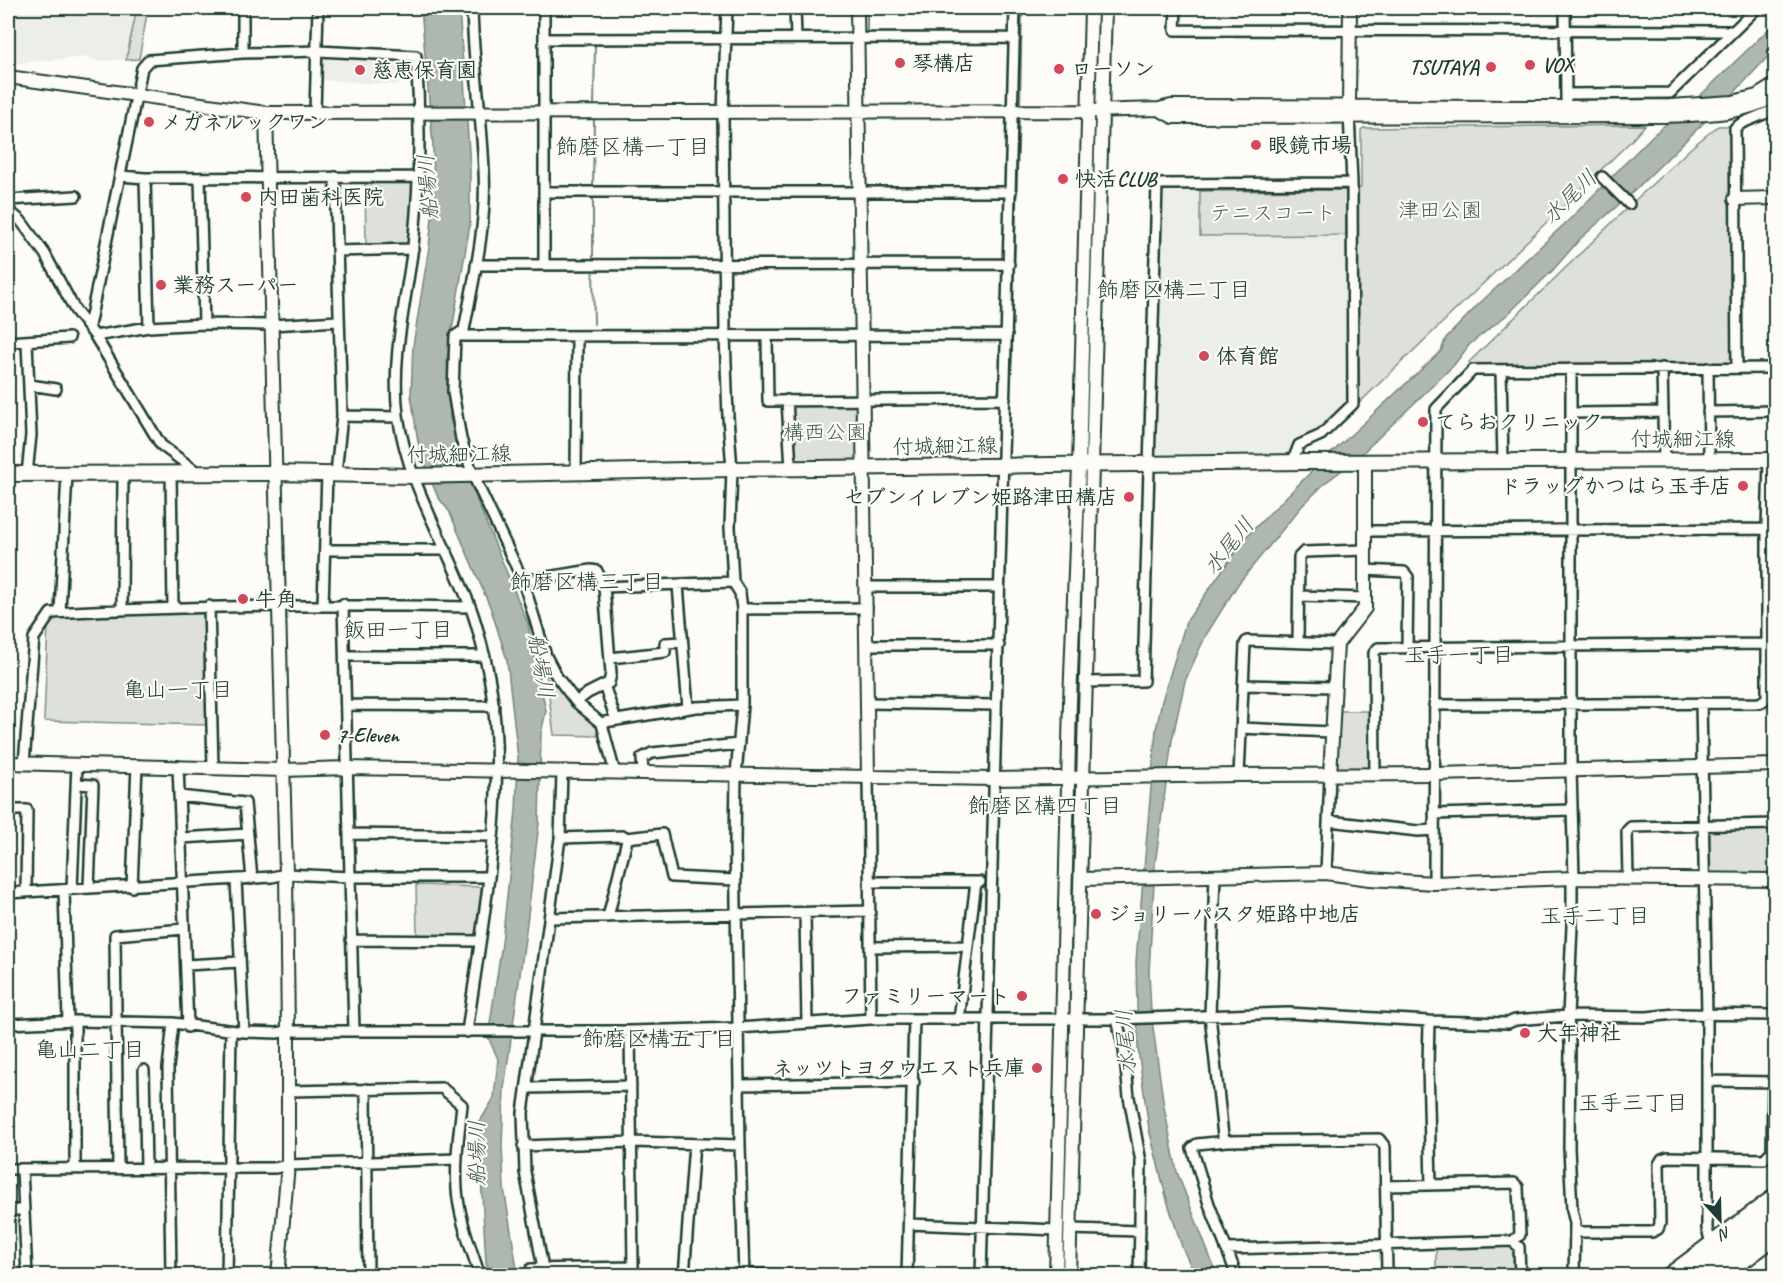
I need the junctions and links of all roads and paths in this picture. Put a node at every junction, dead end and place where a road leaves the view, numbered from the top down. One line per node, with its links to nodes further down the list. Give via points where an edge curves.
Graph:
1 (243, 8): 24 (street)
2 (318, 8): 23 (street)
3 (472, 8): 36 (street)
4 (544, 8): 21 (street)
5 (728, 8): 22 (street)
6 (795, 8): 18 (street)
7 (857, 8): 19 (street)
8 (1016, 8): 20 (street)
9 (1091, 8): 34 (street)
10 (1105, 8): 32 (street)
11 (1176, 8): 16 (street, via 1175,30)
12 (1350, 8): 16 (street)
13 (1565, 8): 15 (street)
14 (1757, 8): 17 (street)
15 (1565, 30): 16 (street); 17 (street); 28 (street)
16 (1350, 31): 40 (street)
17 (1734, 31): 28 (street, via 1670,93)
18 (796, 37): 19 (street); 22 (street)
19 (857, 38): 20 (street); 39 (street)
20 (1015, 38): 33 (street)
21 (544, 39): 22 (street); 37 (street)
22 (726, 39): 38 (street)
23 (318, 51): 24 (street); 35 (street); 43 (street, via 416,56)
24 (243, 53): 27 (street, via 149,60 142,68)
25 (8, 77): 27 (street)
26 (1776, 84): 30 (street)
27 (136, 94): 42 (street); 44 (street)
28 (1566, 94): 41 (street)
29 (1776, 96): 30 (street, via 1756,106)
30 (1730, 108): 41 (street, via 1675,105); 41 (street, via 1665,116)
31 (1776, 109): 58 (street, via 1735,128)
32 (1102, 110): 34 (street); 40 (street, via 1171,106); 111 (street)
33 (1013, 111): 34 (street); 39 (street); 55 (street)
34 (1089, 111): 111 (street)
35 (315, 112): 42 (street); 43 (street)
36 (480, 112): 37 (street); 43 (street); 66 (street, via 485,173)
37 (543, 112): 38 (street); 52 (street)
38 (723, 112): 39 (street); 53 (street)
39 (858, 112): 54 (street)
40 (1349, 112): 41 (street); 51 (street)
41 (1566, 112)
42 (266, 113): 50 (street)
43 (420, 113): 46 (street)
44 (120, 176): 48 (street); 72 (street)
45 (335, 177): 46 (street); 50 (street); 63 (street)
46 (419, 177): 62 (street)
47 (1602, 177): 60 (street)
48 (145, 178): 49 (street); 73 (street)
49 (200, 178): 50 (street); 70 (street)
50 (268, 178): 71 (street)
51 (1352, 183): 105 (street, via 1353,404 1321,435 1299,445); 109 (street, via 1157,184)
52 (544, 192): 53 (street); 64 (street)
53 (724, 192): 54 (street); 67 (street)
54 (860, 192): 55 (street); 68 (street)
55 (1011, 192): 65 (street)
56 (76, 196): 59 (street)
57 (1776, 198): 58 (street)
58 (1735, 199): 86 (street)
59 (8, 200)
60 (1629, 204)
61 (8, 210): 72 (street, via 45,254 75,310)
62 (412, 249): 63 (street); 100 (street, via 399,326 395,377)
63 (337, 251): 69 (street)
64 (544, 264): 66 (street); 67 (street)
65 (1009, 264): 68 (street); 74 (street)
66 (476, 265): 76 (street, via 464,330)
67 (724, 265): 68 (street); 78 (street)
68 (861, 265): 80 (street)
69 (338, 321): 71 (street); 99 (street)
70 (204, 324): 71 (street); 73 (street)
71 (272, 325): 116 (street)
72 (89, 326): 75 (street)
73 (149, 327): 75 (street)
74 (1007, 335): 80 (street); 93 (street)
75 (95, 336): 115 (street, via 161,445)
76 (455, 336): 77 (street); 124 (street, via 453,392)
77 (577, 336): 78 (street); 123 (street)
78 (725, 336): 79 (street); 114 (street)
79 (767, 336): 80 (street); 94 (street, via 768,401)
80 (862, 336): 92 (street)
81 (69, 338): 83 (street)
82 (8, 342): 83 (street)
83 (27, 342): 90 (street)
84 (1662, 368): 85 (street); 88 (street); 96 (street)
85 (1708, 368): 86 (street); 97 (street)
86 (1737, 368): 87 (street)
87 (1776, 368)
88 (1570, 369): 89 (street); 98 (street)
89 (1501, 370): 106 (street, via 1473,370 1436,408); 107 (street)
90 (30, 385): 91 (street); 119 (street)
91 (56, 389)
92 (863, 399): 93 (street); 94 (street); 113 (street)
93 (1005, 399): 110 (street)
94 (787, 400): 112 (street)
95 (1776, 411): 97 (street)
96 (1663, 412): 98 (street); 104 (street)
97 (1708, 412): 101 (street)
98 (1571, 413): 103 (street)
99 (342, 416): 100 (street); 117 (street)
100 (398, 417): 125 (street)
101 (1709, 460): 102 (main road, 付城細江線); 104 (main road, 付城細江線)
102 (1772, 460): 126 (street)
103 (1571, 461): 104 (main road, 付城細江線); 107 (main road, 付城細江線); 127 (street)
104 (1664, 461)
105 (1299, 462): 108 (main road, 付城細江線); 109 (main road, 付城細江線)
106 (1435, 462): 107 (main road, 付城細江線); 108 (main road, 付城細江線); 129 (street)
107 (1503, 462)
108 (1365, 463): 128 (street)
109 (1149, 464): 111 (main road, 付城細江線); 164 (street, via 1143,681)
110 (1003, 466): 111 (main road, 付城細江線); 113 (main road, 付城細江線); 139 (street)
111 (1086, 466): 164 (street); 204 (street, via 1070,702)
112 (790, 468): 113 (main road, 付城細江線); 114 (main road, 付城細江線)
113 (864, 468): 138 (street)
114 (732, 469): 123 (main road, 付城細江線); 135 (street)
115 (197, 472): 116 (main road, 付城細江線); 122 (main road, 付城細江線)
116 (275, 473): 117 (main road, 付城細江線); 145 (street)
117 (331, 473): 125 (main road, 付城細江線); 130 (street)
118 (8, 474): 119 (main road, 付城細江線)
119 (27, 474): 120 (main road, 付城細江線)
120 (67, 474): 121 (main road, 付城細江線); 151 (street)
121 (123, 474): 122 (main road, 付城細江線); 148 (street)
122 (171, 474): 146 (street)
123 (576, 474): 124 (main road, 付城細江線)
124 (472, 475): 125 (main road, 付城細江線); 134 (street)
125 (418, 476): 131 (street)
126 (1767, 529): 127 (street); 157 (street)
127 (1570, 530): 129 (street); 158 (street)
128 (1365, 531): 129 (street); 132 (street)
129 (1434, 532): 160 (street)
130 (325, 550): 131 (street); 143 (street)
131 (446, 550): 147 (street)
132 (1365, 550): 133 (street); 140 (street, via 1304,552 1299,557)
133 (1365, 570): 141 (street); 159 (street, via 1404,572 1408,577)
134 (524, 581): 137 (street, via 591,570 597,571); 168 (street, via 546,656)
135 (733, 582): 136 (street); 150 (street, via 740,593)
136 (678, 585): 137 (street); 153 (street)
137 (604, 587): 163 (street)
138 (866, 587): 139 (street); 149 (street)
139 (999, 587): 156 (street)
140 (1299, 596): 141 (street); 152 (street)
141 (1366, 598): 154 (street, via 1365,608)
142 (343, 604): 143 (street); 147 (street); 161 (street)
143 (322, 605): 145 (street)
144 (209, 606): 145 (street); 146 (street); 190 (street)
145 (279, 606): 192 (street)
146 (173, 607): 148 (street)
147 (470, 607): 162 (street)
148 (122, 608): 151 (street)
149 (867, 608): 150 (street); 155 (street)
150 (742, 609): 174 (street)
151 (60, 612): 184 (street, via 51,613 34,638)
152 (1298, 641): 154 (street); 166 (street, via 1247,641)
153 (682, 642): 163 (street, via 665,643 665,652); 177 (street)
154 (1337, 644): 167 (street)
155 (867, 645): 156 (street); 169 (street)
156 (999, 645): 175 (street)
157 (1767, 645): 158 (street); 170 (street, via 1767,698 1760,703)
158 (1572, 646): 160 (street); 171 (street)
159 (1407, 647): 160 (street); 201 (street, via 1378,648 1374,653)
160 (1435, 648): 176 (street)
161 (346, 656): 162 (street); 172 (street)
162 (485, 656): 173 (street)
163 (610, 658): 165 (street, via 609,683)
164 (1085, 682): 205 (street)
165 (604, 685): 168 (street); 178 (street)
166 (1243, 685): 167 (street); 180 (street)
167 (1334, 687): 181 (street)
168 (576, 702): 179 (street)
169 (867, 703): 175 (street); 202 (street)
170 (1701, 703): 171 (street); 189 (street)
171 (1571, 704): 176 (street); 194 (street)
172 (346, 705): 173 (street); 191 (street)
173 (494, 705): 193 (street)
174 (742, 705): 177 (street); 182 (street)
175 (996, 705): 206 (street)
176 (1434, 705): 198 (street)
177 (688, 708): 178 (street)
178 (616, 720): 179 (street)
179 (602, 724): 196 (street)
180 (1241, 728): 181 (street); 200 (street)
181 (1332, 732): 203 (street)
182 (739, 744): 197 (street, via 652,753 642,758); 199 (street)
183 (8, 763): 184 (street)
184 (24, 763): 185 (street)
185 (77, 764): 186 (street); 207 (street)
186 (137, 765): 188 (street); 240 (street)
187 (1776, 765): 189 (street)
188 (178, 766): 190 (street); 208 (street)
189 (1702, 767): 194 (street); 214 (street)
190 (213, 768): 192 (street)
191 (347, 768): 192 (street); 193 (street); 217 (street)
192 (283, 770): 223 (street)
193 (496, 770): 195 (street); 218 (street)
194 (1571, 771): 198 (street); 210 (street)
195 (562, 773): 196 (street); 220 (street)
196 (615, 773): 197 (street)
197 (643, 773): 199 (street)
198 (1435, 774): 201 (street); 211 (street)
199 (736, 775): 202 (street); 233 (street)
200 (1239, 775): 203 (street); 205 (street)
201 (1375, 775): 203 (street)
202 (868, 776): 206 (street); 236 (street)
203 (1330, 776): 212 (street)
204 (1069, 777): 205 (street); 206 (street); 263 (street)
205 (1083, 777): 229 (street)
206 (994, 779): 235 (street)
207 (77, 784): 241 (street, via 93,785); 242 (street)
208 (179, 796): 216 (street, via 245,803); 219 (street)
209 (8, 810): 243 (street, via 27,810)
210 (1572, 810): 211 (street); 227 (street)
211 (1434, 814): 215 (street)
212 (1329, 821): 215 (street); 222 (street)
213 (1776, 824): 214 (street)
214 (1703, 826): 230 (street, via 1631,828); 231 (street)
215 (1434, 830): 238 (street)
216 (248, 834): 219 (street); 228 (street)
217 (349, 834): 218 (street); 225 (street)
218 (493, 836): 226 (street)
219 (181, 837): 239 (street)
220 (560, 838): 221 (street); 249 (street)
221 (626, 838): 233 (street, via 662,834 672,877); 248 (street)
222 (1326, 873): 224 (street); 238 (street)
223 (286, 874): 225 (street); 228 (street); 277 (street)
224 (1215, 875): 229 (street); 259 (street)
225 (350, 877): 226 (street); 251 (street)
226 (488, 877): 252 (street)
227 (1574, 878): 230 (street); 238 (street); 260 (street)
228 (252, 879): 232 (street)
229 (1080, 879): 264 (street)
230 (1628, 879): 231 (street)
231 (1704, 879): 234 (street); 257 (street)
232 (236, 880): 239 (street); 255 (street)
233 (735, 880): 247 (street)
234 (1776, 880)
235 (992, 881): 237 (street); 267 (street)
236 (870, 882): 237 (street); 245 (street)
237 (976, 882): 253 (street)
238 (1434, 883)
239 (183, 884): 240 (street); 250 (street)
240 (132, 886): 241 (street)
241 (89, 888): 242 (street)
242 (68, 889): 243 (street); 268 (street)
243 (26, 892): 244 (street)
244 (8, 893)
245 (870, 911): 246 (street); 254 (street)
246 (805, 914): 247 (street); 272 (street)
247 (735, 915): 248 (street); 275 (street)
248 (608, 917): 249 (street)
249 (550, 918): 282 (street)
250 (184, 929): 256 (street); 270 (street, via 115,935)
251 (351, 940): 252 (street); 278 (street)
252 (479, 941): 281 (street)
253 (968, 946): 254 (street); 266 (street)
254 (870, 947): 261 (street)
255 (240, 962): 256 (street); 280 (street)
256 (186, 965): 274 (street)
257 (1707, 1015): 258 (street); 260 (street); 284 (street)
258 (1776, 1015)
259 (1210, 1016): 265 (street); 269 (street, via 1288,1013); 292 (street, via 1223,1136)
260 (1568, 1017): 269 (street, via 1508,1023); 319 (street, via 1569,1148)
261 (871, 1019): 262 (street); 272 (street)
262 (915, 1019): 266 (street); 285 (street)
263 (1062, 1019): 264 (street); 267 (street); 317 (street)
264 (1075, 1019): 265 (street); 317 (street)
265 (1117, 1019): 318 (street, via 1141,1162)
266 (959, 1020): 267 (street)
267 (988, 1020): 316 (street)
268 (72, 1021): 270 (street); 273 (street); 301 (street)
269 (1429, 1021): 308 (street)
270 (116, 1022): 271 (street); 302 (street)
271 (173, 1023): 274 (street); 304 (street, via 168,1068)
272 (807, 1023): 275 (street)
273 (8, 1024)
274 (189, 1027): 276 (street)
275 (738, 1028): 279 (street); 287 (street)
276 (231, 1031): 280 (street); 305 (street)
277 (288, 1031): 278 (street); 280 (street); 291 (street)
278 (354, 1031): 281 (street)
279 (630, 1031): 282 (street); 288 (street)
280 (244, 1032)
281 (471, 1032): 282 (street)
282 (534, 1032): 289 (street)
283 (144, 1070): 303 (street)
284 (1707, 1081): 286 (street); 297 (street)
285 (914, 1082): 287 (street); 314 (street)
286 (1774, 1082): 297 (street, via 1772,1151 1764,1159)
287 (738, 1085): 295 (street)
288 (631, 1086): 289 (street); 293 (street)
289 (526, 1088): 296 (street)
290 (366, 1089): 291 (street); 298 (street, via 442,1088 462,1105); 299 (street)
291 (288, 1091): 300 (street)
292 (1227, 1141): 309 (street, via 1379,1139 1385,1147); 324 (street, via 1192,1148)
293 (633, 1142): 294 (street); 296 (street); 325 (street, via 633,1268)
294 (694, 1144): 295 (street); 333 (street)
295 (740, 1145): 334 (street)
296 (523, 1146): 325 (street, via 529,1202)
297 (1707, 1157): 319 (street, via 1662,1159 1658,1229); 322 (street, via 1707,1229)
298 (457, 1159): 299 (street); 332 (street, via 457,1192)
299 (366, 1162): 300 (street); 331 (street)
300 (288, 1165): 305 (street); 330 (street)
301 (75, 1168): 302 (street); 307 (street)
302 (118, 1168): 303 (street)
303 (146, 1168): 304 (street)
304 (170, 1168): 305 (street); 328 (street)
305 (230, 1168): 329 (street)
306 (8, 1169): 307 (street)
307 (22, 1169): 313 (street)
308 (1431, 1185): 309 (street); 321 (street, via 1514,1183 1518,1187 1520,1235)
309 (1386, 1186): 323 (street)
310 (1776, 1194): 322 (street)
311 (1776, 1209): 346 (highway)
312 (8, 1210): 313 (street)
313 (24, 1210): 327 (street)
314 (909, 1224): 316 (street); 336 (street)
315 (1776, 1224): 347 (highway)
316 (982, 1227): 317 (street); 337 (street)
317 (1064, 1230): 318 (street); 338 (street); 339 (street)
318 (1140, 1231): 340 (street)
319 (1575, 1232): 344 (street)
320 (1776, 1238): 348 (street)
321 (1513, 1241): 323 (street); 343 (street, via 1519,1247)
322 (1711, 1243): 345 (street)
323 (1387, 1244): 324 (street); 342 (street)
324 (1226, 1249): 341 (street)
325 (543, 1268): 326 (street)
326 (531, 1269)
327 (27, 1275)
328 (171, 1275)
329 (227, 1275)
330 (278, 1275)
331 (368, 1275)
332 (480, 1275)
333 (684, 1275)
334 (744, 1275): 335 (street)
335 (828, 1275)
336 (907, 1275)
337 (981, 1275)
338 (1056, 1275)
339 (1069, 1275)
340 (1139, 1275)
341 (1237, 1275)
342 (1387, 1275)
343 (1520, 1275)
344 (1574, 1275)
345 (1666, 1275)
346 (1686, 1275)
347 (1707, 1275)
348 (1725, 1275)

